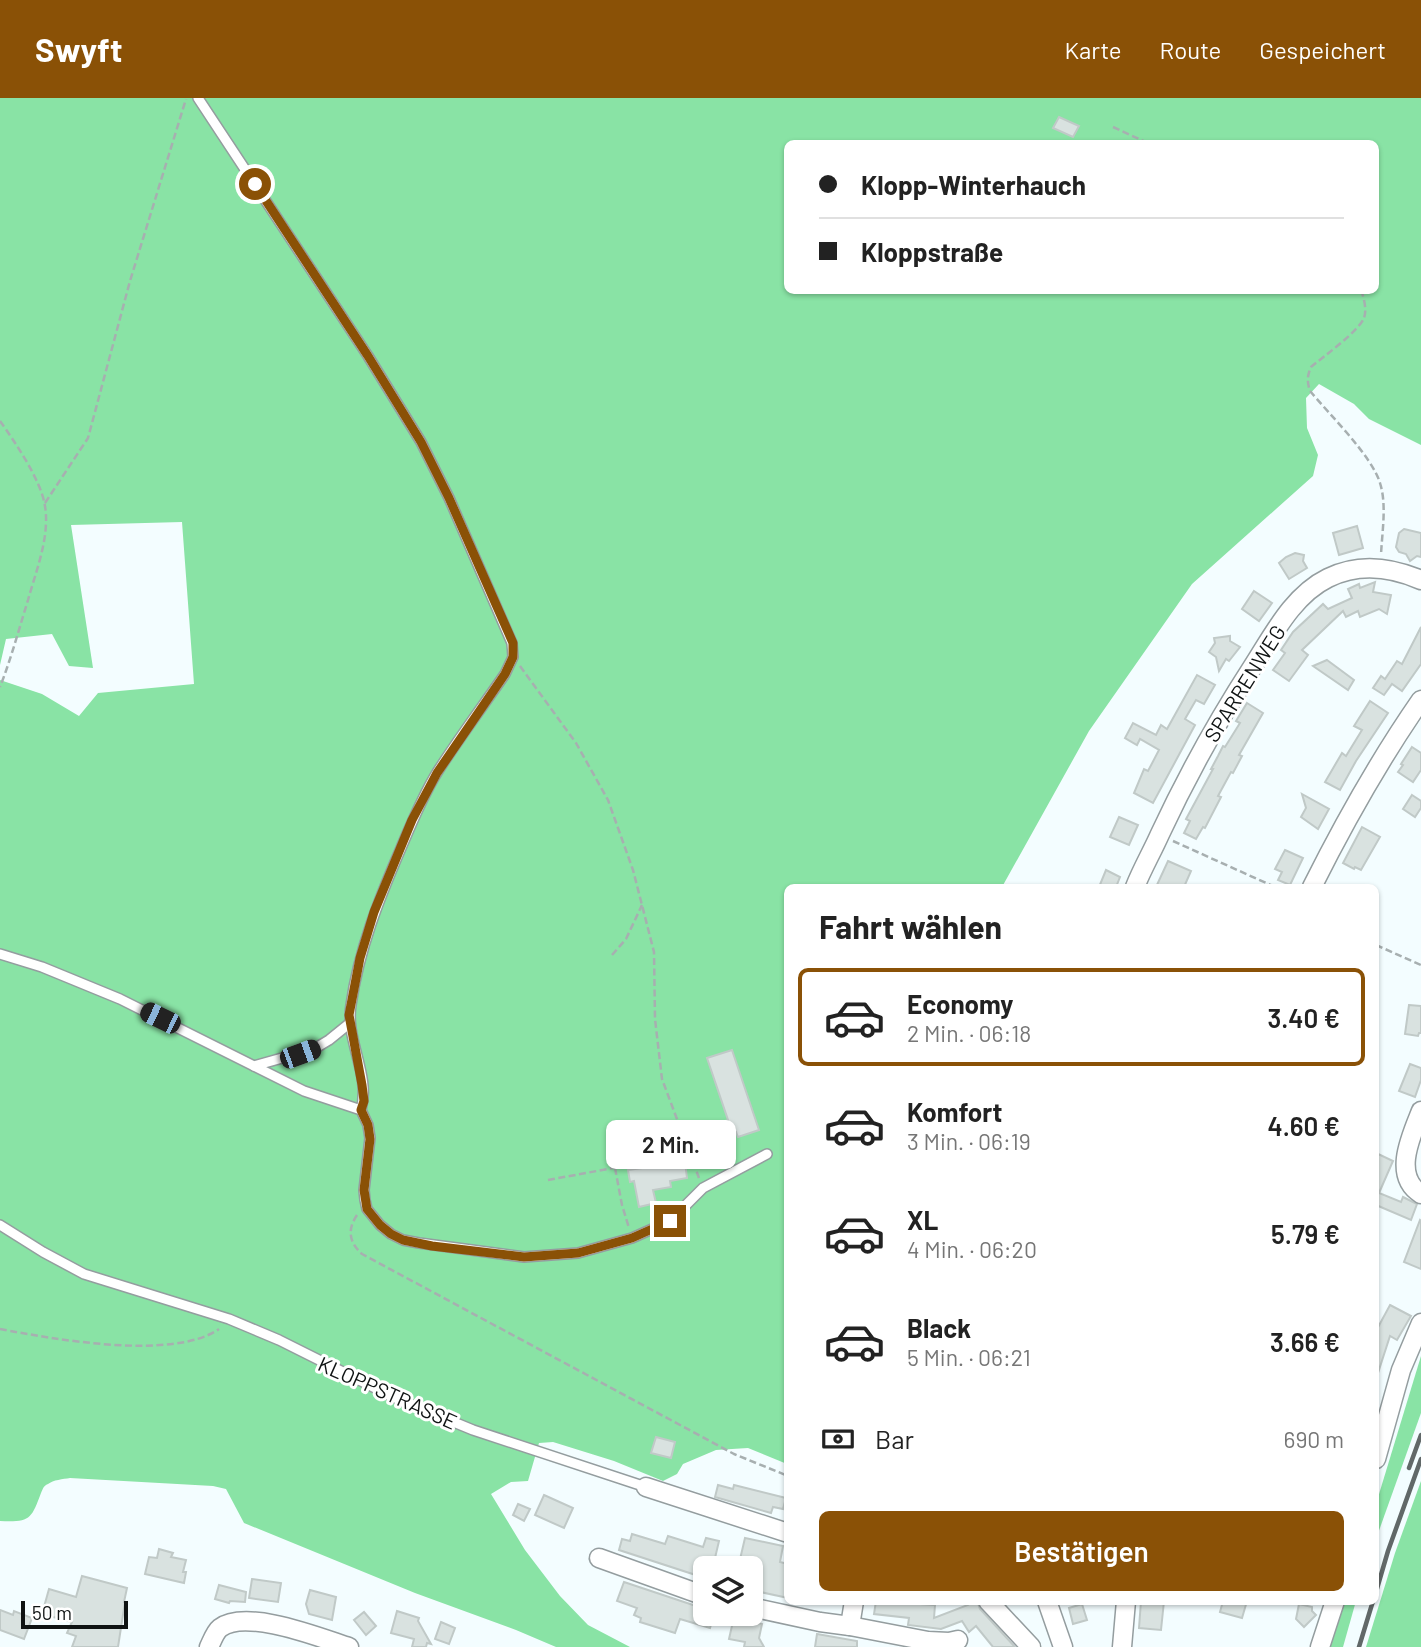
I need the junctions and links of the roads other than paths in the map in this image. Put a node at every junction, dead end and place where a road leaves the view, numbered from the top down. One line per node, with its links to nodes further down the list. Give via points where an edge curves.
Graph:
1 (198, 98): 7 (lane, via 421,442 513,643 505,674 437,773 412,820 368,929)
2 (1421, 580): 4 (street, SPARRENWEG, via 1380,568 1348,570 1326,579 1292,608 1185,780)
3 (1421, 700): 5 (street, via 1370,780)
4 (1136, 884)
5 (1313, 884)
6 (0, 954): 8 (lane, via 120,999)
7 (350, 1023): 8 (lane, via 313,1049); 9 (lane, via 362,1085)
8 (254, 1066): 9 (lane, via 304,1091)
9 (361, 1110): 11 (lane, via 370,1139 364,1190 367,1209 380,1225 403,1240 524,1257 578,1253 632,1238 670,1221 703,1188)
10 (1421, 1111): 12 (street, via 1409,1143 1406,1171 1411,1187)
11 (767, 1154)
12 (1421, 1194)
13 (0, 1225): 16 (lane, KLOPPSTRASSE, via 84,1274 229,1319 473,1430)
14 (1421, 1323): 15 (street, via 1401,1370)
15 (1379, 1447)
16 (646, 1487): 17 (street, KLOPPSTRASSE)
17 (784, 1532)
18 (599, 1558): 19 (street)
19 (693, 1592)
20 (853, 1605): 26 (street)
21 (992, 1605): 30 (street)
22 (1048, 1605): 31 (street)
23 (1126, 1605): 32 (street)
24 (1334, 1605): 33 (street)
25 (763, 1610): 26 (street)
26 (850, 1626): 27 (street, via 928,1641)
27 (957, 1640)
28 (209, 1647): 29 (street, via 221,1628 241,1620 289,1628)
29 (349, 1647)
30 (1031, 1647)
31 (1063, 1647)
32 (1122, 1647)
33 (1320, 1647)

